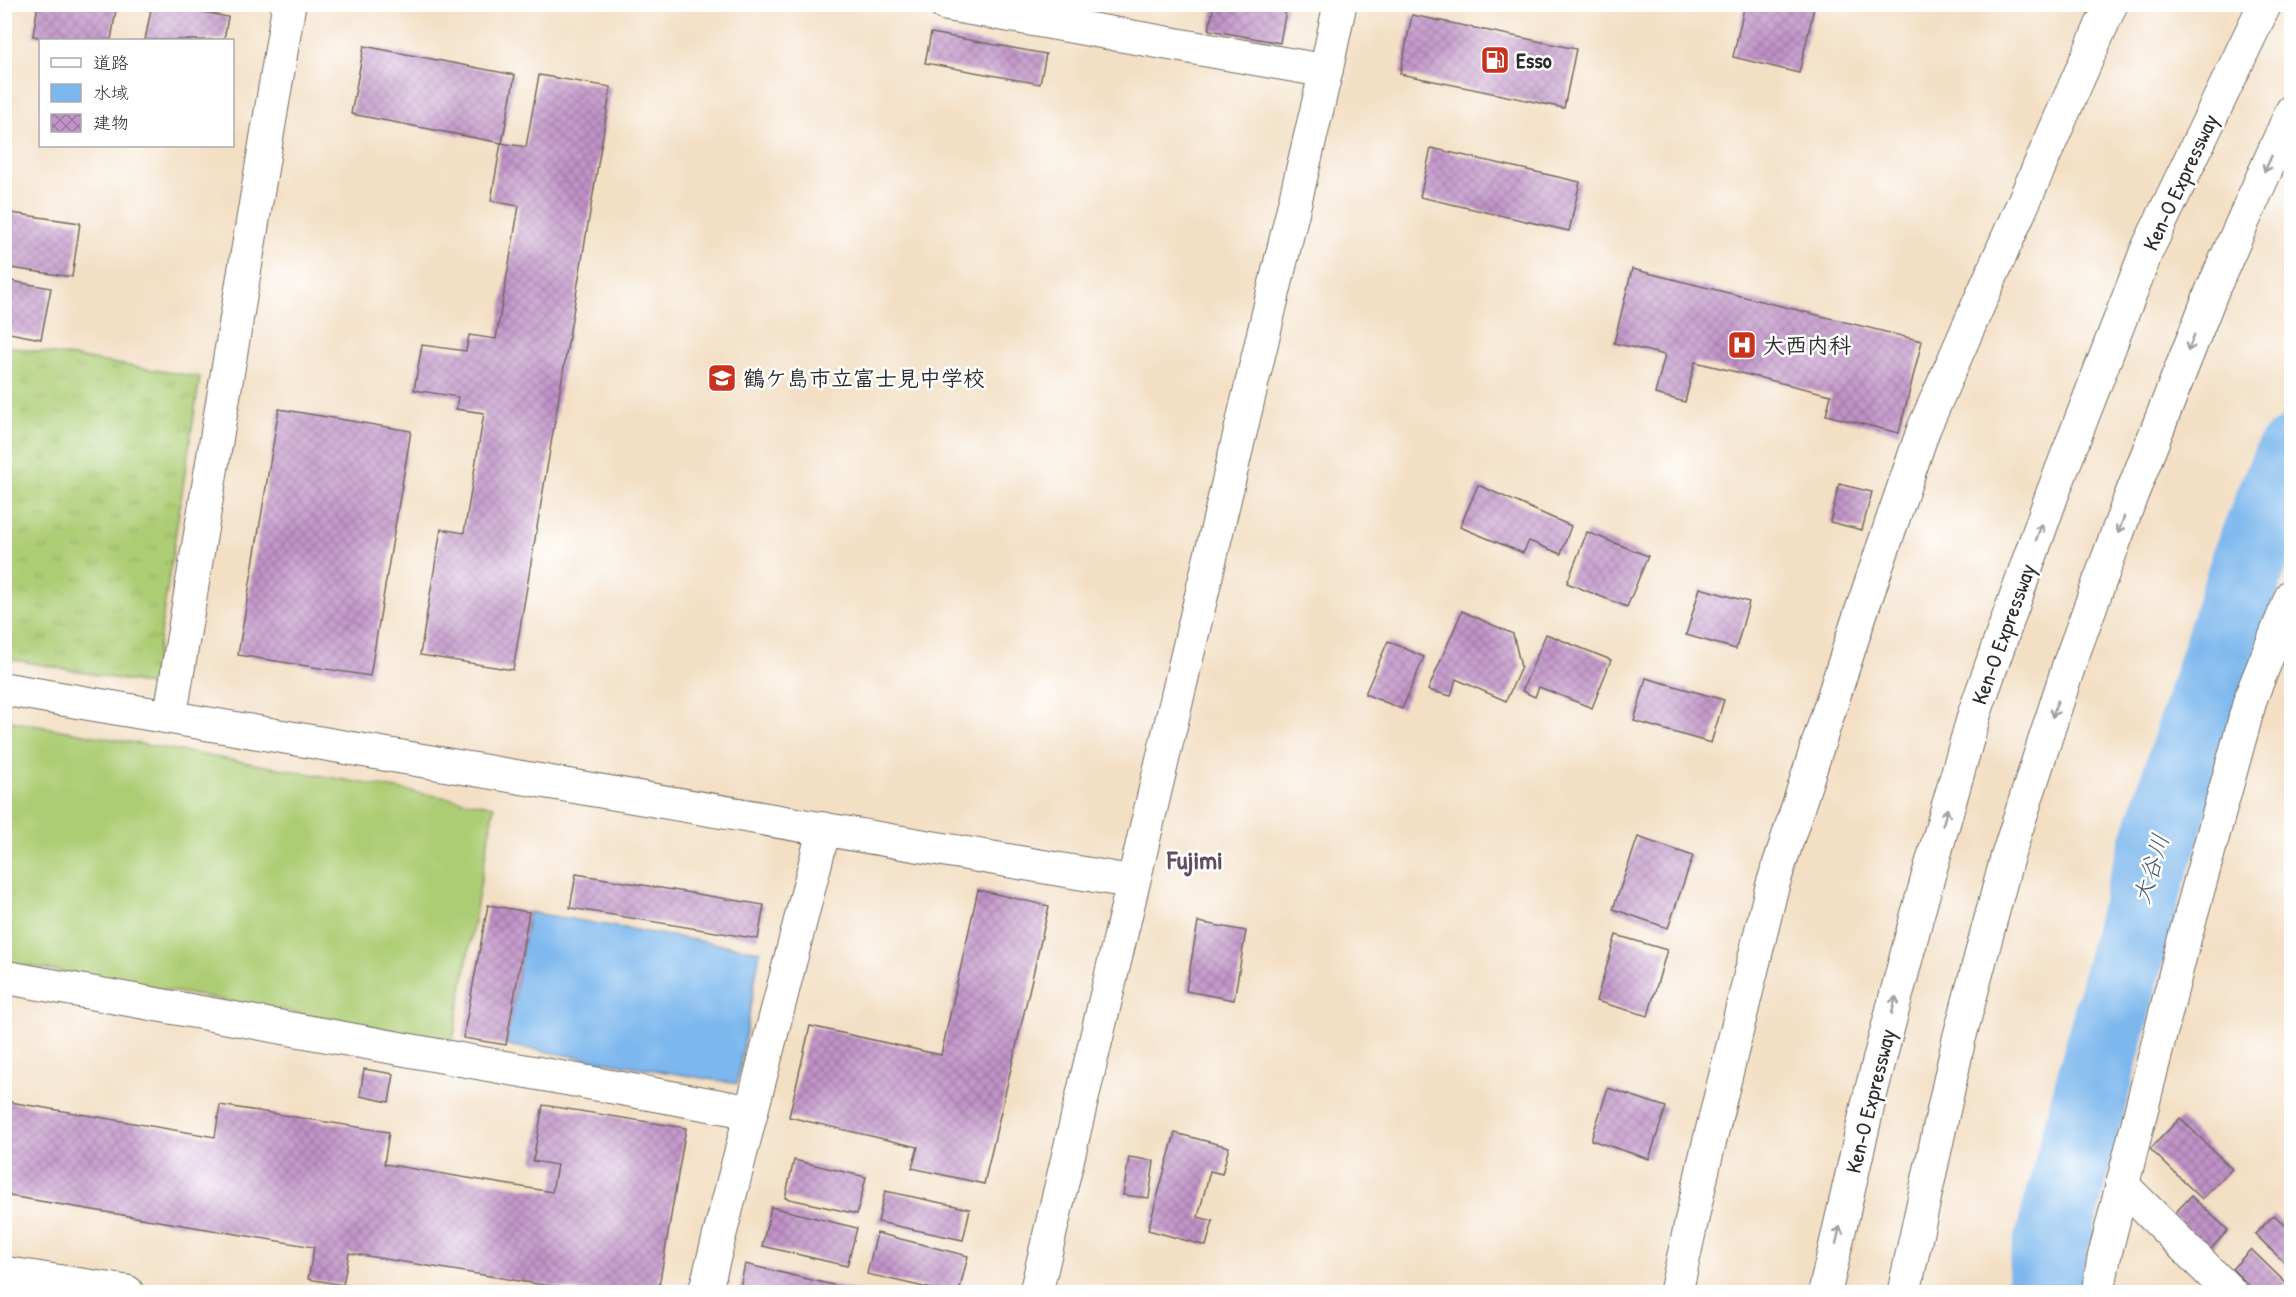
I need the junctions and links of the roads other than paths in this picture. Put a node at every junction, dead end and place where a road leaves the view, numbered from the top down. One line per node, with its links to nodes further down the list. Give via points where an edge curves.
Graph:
1 (289, 4): 10 (main road)
2 (945, 4): 6 (main road)
3 (1340, 4): 6 (main road)
4 (2111, 4): 20 (main road, via 1924,428 1857,624 1772,887)
5 (2265, 4): 21 (main road, Ken-O Expressway, one-way to 5, via 1873,1085 1975,712 2052,495 2147,250)
6 (1326, 71): 12 (main road)
7 (2292, 111): 22 (main road, one-way to 22, via 2207,302 2067,673 2007,858 1959,1039)
8 (2292, 595): 15 (main road, via 2251,697)
9 (4, 689): 10 (main road)
10 (170, 717): 11 (main road)
11 (824, 829): 12 (main road); 14 (main road)
12 (1133, 882): 19 (main road)
13 (4, 977): 14 (main road)
14 (751, 1112): 18 (main road)
15 (2122, 1185): 23 (main road); 24 (main road)
16 (4, 1273): 17 (main road)
17 (127, 1293)
18 (705, 1293)
19 (1036, 1293)
20 (1676, 1293)
21 (1826, 1293)
22 (1904, 1293)
23 (2098, 1293)
24 (2230, 1293)

